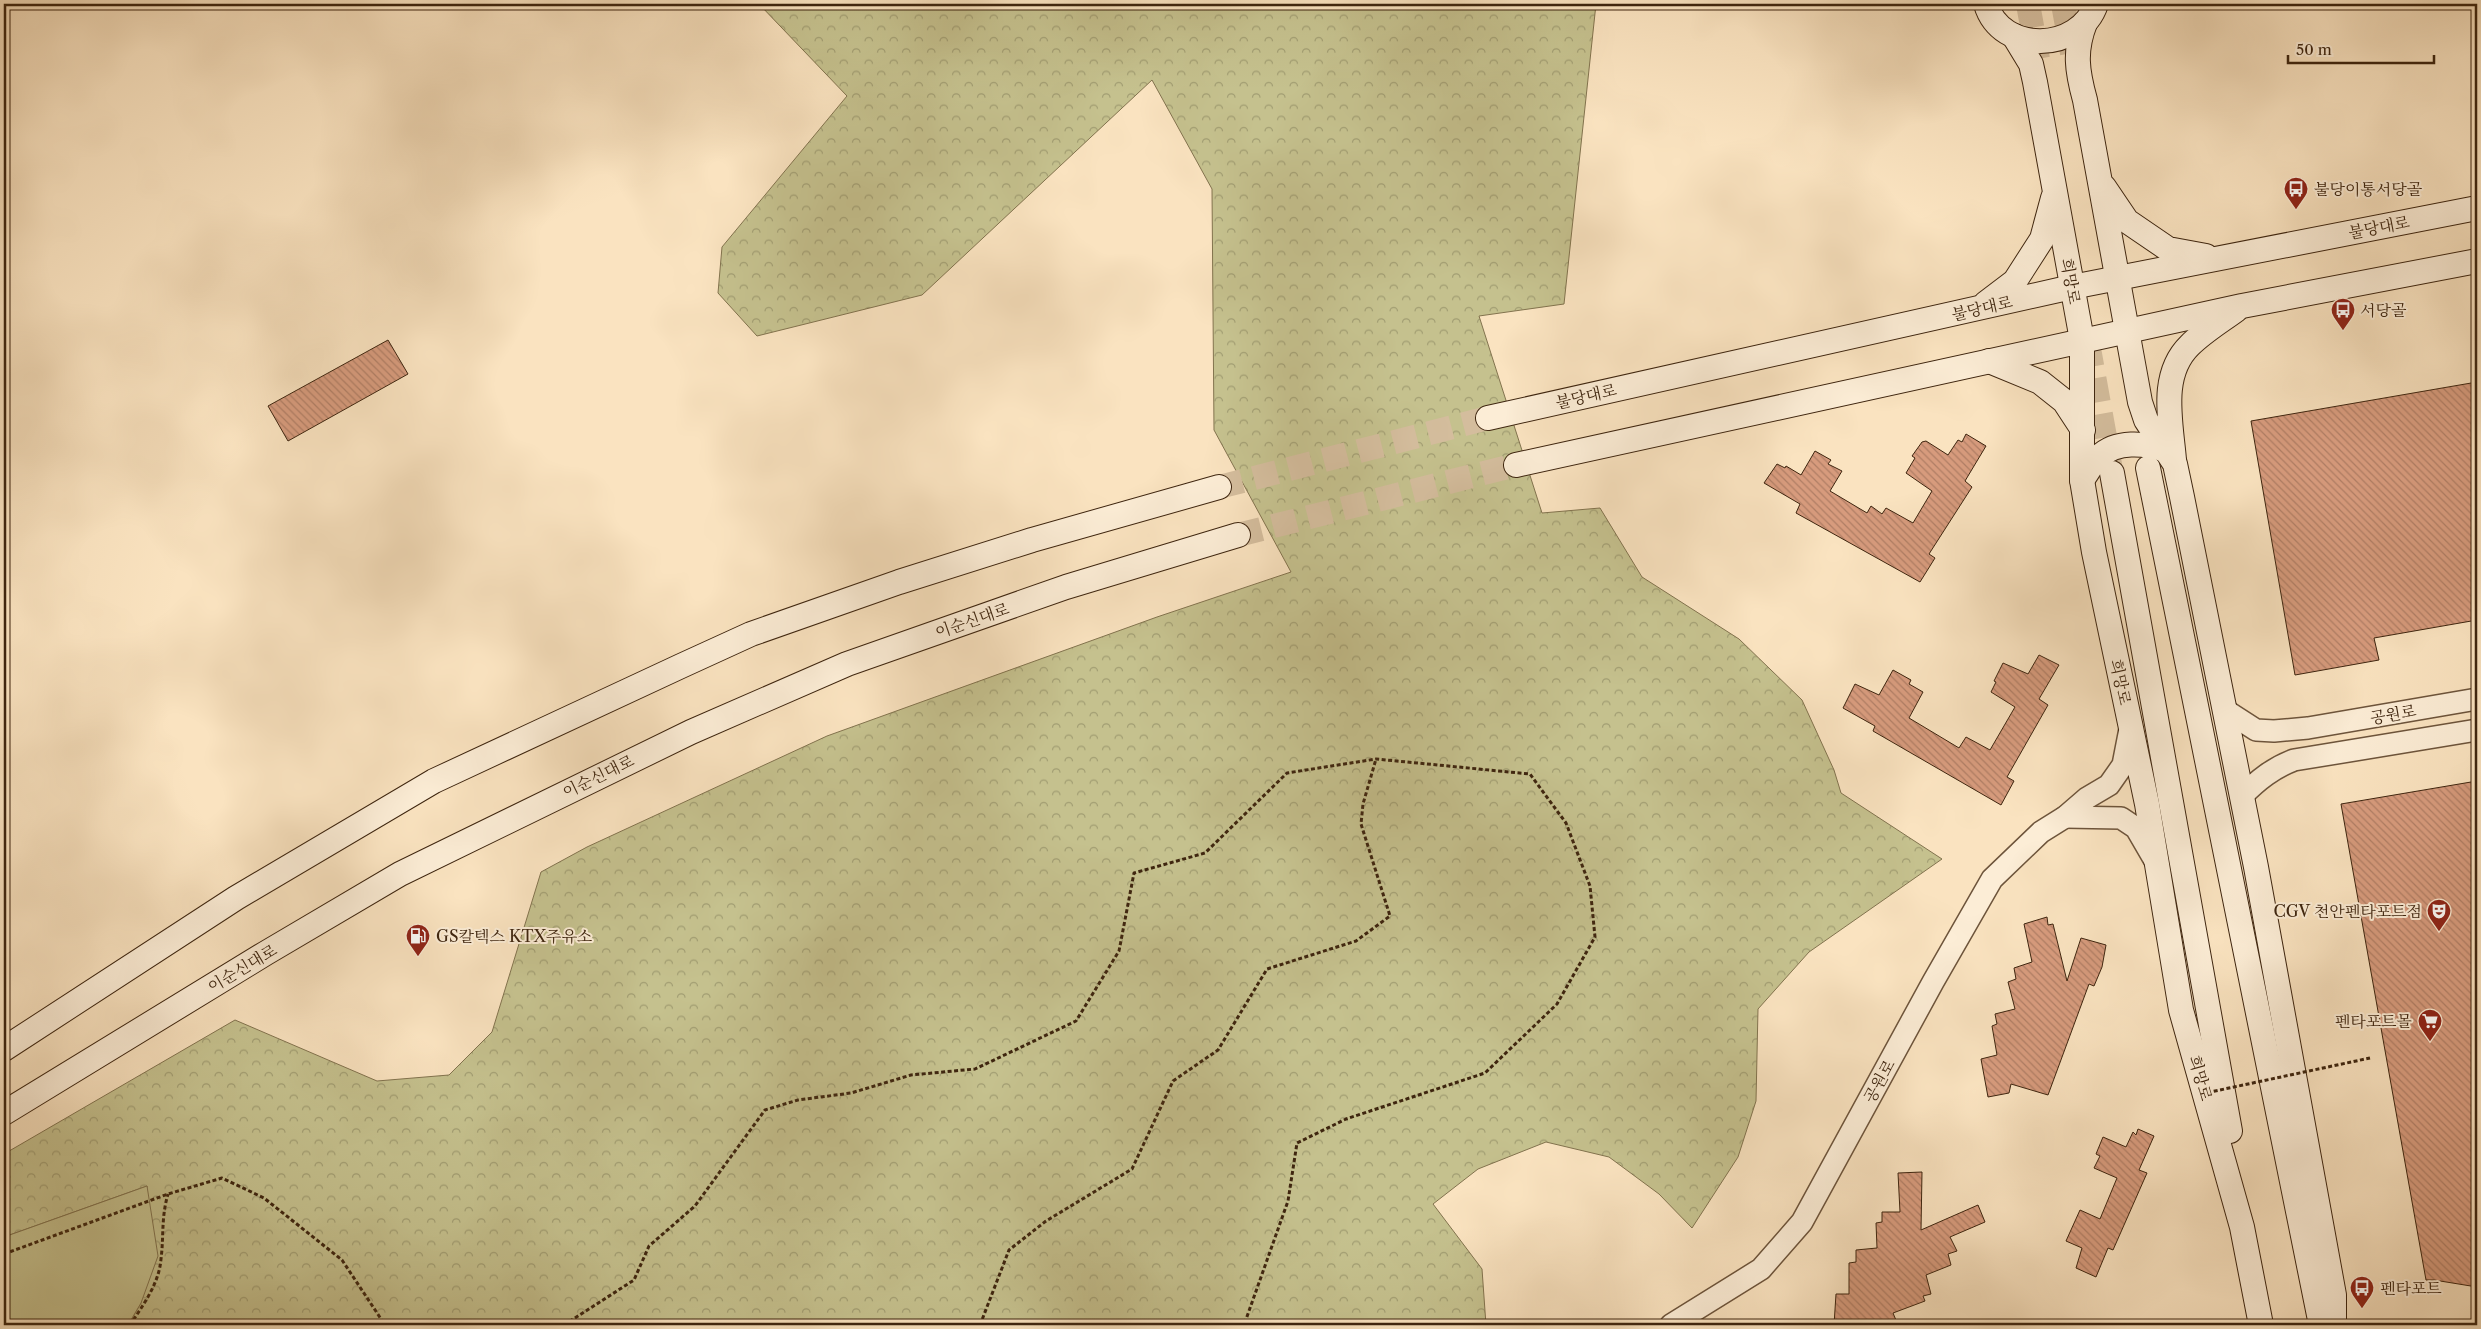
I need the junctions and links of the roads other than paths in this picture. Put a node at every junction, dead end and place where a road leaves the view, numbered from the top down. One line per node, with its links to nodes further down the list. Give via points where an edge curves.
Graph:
1 (1986, 4): 3 (main road, via 1998,24)
2 (2091, 13): 3 (main road, via 2070,35 2052,42 2032,42); 4 (main road, via 2079,39 2076,56)
3 (2014, 36): 5 (main road, 희망로, via 2030,64)
4 (2099, 181): 7 (main road, via 2127,221 2168,248); 9 (main road)
5 (2055, 191): 10 (main road, 희망로); 12 (main road, via 2042,239 2015,281)
6 (2477, 208): 7 (main road, 불당대로)
7 (2218, 258): 9 (main road, 불당대로)
8 (2477, 261): 11 (main road)
9 (2116, 278): 10 (main road, 불당대로); 13 (main road)
10 (2072, 287): 12 (main road, 불당대로); 14 (main road, 희망로)
11 (2242, 306): 13 (main road); 18 (main road, via 2189,346 2172,371)
12 (1978, 308): 16 (main road, 불당대로)
13 (2126, 331): 14 (main road); 18 (main road, via 2146,420)
14 (2082, 340): 15 (main road); 17 (main road, 희망로)
15 (1989, 361): 17 (main road, via 2040,382 2064,401); 19 (main road)
16 (1488, 418)
17 (2083, 430): 22 (main road, 희망로)
18 (2170, 457): 22 (main road, via 2150,444 2111,449 2099,456); 26 (main road)
19 (1516, 465)
20 (2148, 468): 37 (main road)
21 (2112, 473): 34 (main road, via 2234,1153)
22 (2082, 480): 27 (main road, 희망로)
23 (1219, 487): 32 (main road, via 899,582 752,634 681,666 434,781 236,898)
24 (1238, 535): 33 (main road, 이순신대로, via 1066,587 847,664 690,732 400,874)
25 (2477, 699): 26 (street, 공원로, via 2308,728 2256,730)
26 (2225, 710): 29 (main road)
27 (2130, 727): 30 (street, 공원로, via 2123,765 2109,785 2086,798); 31 (main road, 희망로)
28 (2477, 730): 29 (street, 공원로, via 2294,760 2277,766)
29 (2242, 796): 38 (main road, via 2334,1295)
30 (2065, 816): 31 (street, via 2121,818 2136,828); 35 (street, 공원로, via 2041,832 1992,880 1802,1222 1762,1268)
31 (2158, 866): 34 (main road, 희망로, via 2181,1010)
32 (4, 1049)
33 (4, 1113)
34 (2242, 1227): 36 (main road, 희망로)
35 (1671, 1325)
36 (2262, 1325)
37 (2321, 1325)
38 (2334, 1325)

